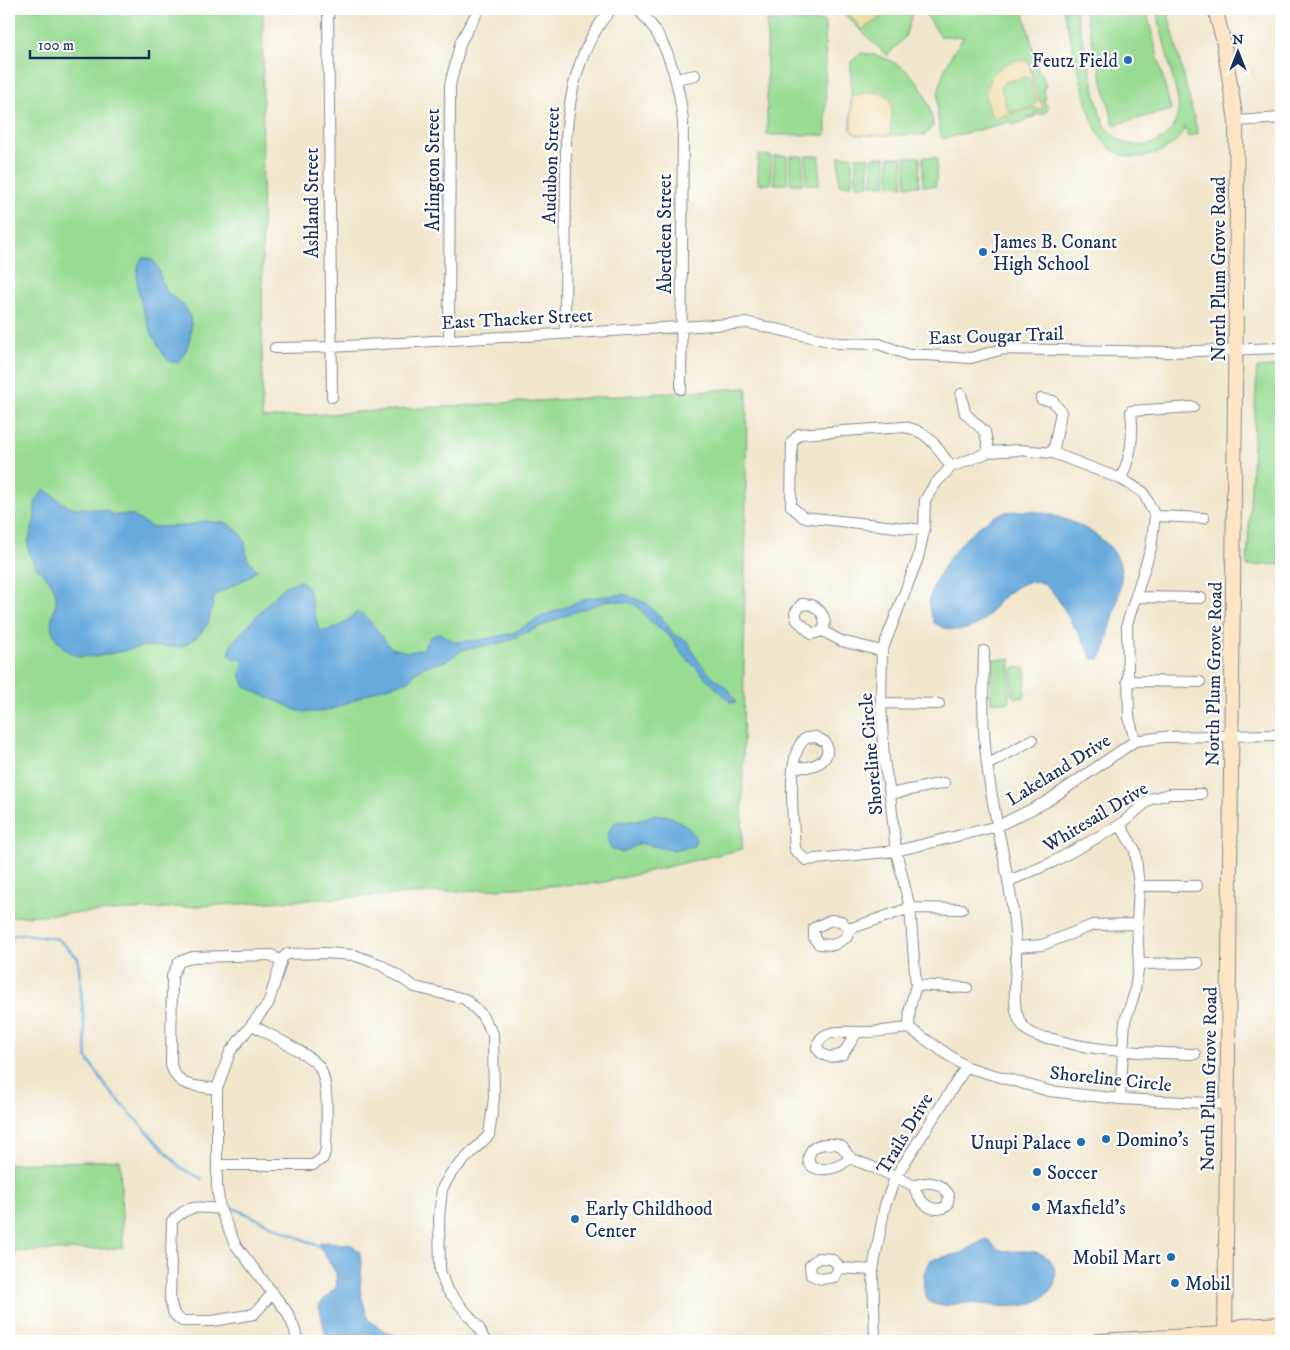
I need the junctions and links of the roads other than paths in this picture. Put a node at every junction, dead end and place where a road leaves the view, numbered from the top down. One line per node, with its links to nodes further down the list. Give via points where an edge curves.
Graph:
1 (328, 9): 14 (street, Ashland Street)
2 (479, 9): 13 (street, Arlington Street, via 461,41 450,85)
3 (611, 9): 12 (street, Audubon Street, via 584,50 568,109)
4 (637, 9): 7 (street, Aberdeen Street, via 664,47)
5 (1215, 9): 9 (street, North Plum Grove Road)
6 (695, 75): 7 (street)
7 (676, 79): 10 (street, Aberdeen Street, via 682,121)
8 (1281, 118): 9 (street)
9 (1236, 120): 17 (street, North Plum Grove Road)
10 (681, 326): 11 (street, East Thacker Street, via 749,323); 12 (street, East Thacker Street); 18 (street, Aberdeen Street)
11 (760, 326): 17 (street, East Cougar Trail, via 838,344 879,344 909,355 971,358 1003,349)
12 (565, 333): 13 (street, East Thacker Street)
13 (449, 338): 14 (street, East Thacker Street)
14 (330, 347): 15 (street, East Thacker Street); 20 (street, Ashland Street)
15 (275, 348)
16 (1281, 348): 17 (street)
17 (1236, 351): 40 (street, North Plum Grove Road)
18 (681, 389)
19 (961, 394): 23 (street, via 965,412 984,432)
20 (332, 397)
21 (1041, 399): 24 (street, via 1053,401 1061,412)
22 (1193, 406): 26 (street, via 1131,411 1131,454)
23 (989, 452): 24 (street, Shoreline Circle); 25 (street, Shoreline Circle)
24 (1053, 453): 26 (street, Shoreline Circle)
25 (951, 467): 29 (street, Shoreline Circle, via 925,500); 29 (street, via 926,434 918,429 904,427 799,434 792,442 791,506 803,517)
26 (1121, 479): 27 (street, Shoreline Circle, via 1143,492)
27 (1155, 516): 28 (street); 30 (street, via 1151,548)
28 (1204, 518)
29 (924, 530): 34 (street, Shoreline Circle, via 918,558)
30 (1137, 597): 31 (street); 35 (street, via 1127,624)
31 (1201, 598)
32 (823, 631): 34 (street, via 841,641)
33 (984, 651): 43 (street, via 983,719)
34 (882, 652): 37 (street, Shoreline Circle)
35 (1127, 681): 36 (street); 42 (street)
36 (1200, 682)
37 (881, 703): 38 (street); 46 (street, Shoreline Circle, via 884,761)
38 (939, 704)
39 (1281, 735): 40 (street, Lakeland Drive)
40 (1231, 736): 42 (street, Lakeland Drive, via 1163,737); 72 (street, North Plum Grove Road)
41 (1032, 740): 43 (street)
42 (1134, 741): 49 (street, Lakeland Drive, via 1046,802)
43 (987, 765): 49 (street)
44 (795, 766): 50 (street, Lakeland Drive, via 795,850 806,860)
45 (944, 783): 46 (street)
46 (890, 794): 50 (street, Shoreline Circle)
47 (1201, 794): 48 (street, Whitesail Drive, via 1170,794 1150,799)
48 (1120, 825): 51 (street, Whitesail Drive, via 1051,863); 52 (street, via 1135,850)
49 (998, 826): 50 (street, Lakeland Drive); 51 (street)
50 (896, 851): 54 (street, Shoreline Circle)
51 (1009, 881): 58 (street)
52 (1139, 886): 53 (street); 56 (street)
53 (1197, 886)
54 (910, 908): 55 (street); 57 (street); 62 (street, Shoreline Circle)
55 (962, 909)
56 (1137, 924): 58 (street, via 1093,925 1042,945); 61 (street)
57 (849, 929)
58 (1016, 947): 67 (street, via 1016,1010 1021,1023 1031,1033 1072,1045)
59 (280, 962): 64 (street, via 268,1004); 70 (street, via 272,955 193,957 180,962 172,976 171,1065 174,1076 182,1083); 85 (street, via 287,954 324,953 354,956 382,965 415,987 465,1000 481,1014 493,1034 494,1098 489,1135 451,1173 442,1189 439,1218 440,1270 446,1288 479,1328)
60 (1198, 963): 61 (street)
61 (1139, 964): 67 (street, via 1134,995 1125,1020)
62 (916, 985): 63 (street); 65 (street, Shoreline Circle)
63 (967, 988)
64 (252, 1025): 70 (street, via 230,1052); 74 (street, via 320,1067 324,1080 326,1149 323,1158 313,1165)
65 (909, 1028): 66 (street); 69 (street, Shoreline Circle)
66 (857, 1032)
67 (1123, 1051): 68 (street); 71 (street)
68 (1195, 1054)
69 (966, 1067): 71 (street, Shoreline Circle, via 1049,1091); 75 (street, Trails Drive)
70 (217, 1089): 74 (street)
71 (1120, 1100): 72 (street, Shoreline Circle)
72 (1227, 1104): 82 (street, North Plum Grove Road)
73 (850, 1157): 75 (street)
74 (218, 1165): 77 (street)
75 (896, 1176): 76 (street); 79 (street, Trails Drive, via 885,1205)
76 (914, 1186)
77 (220, 1208): 80 (street, via 235,1244); 80 (street, via 193,1207 172,1221 170,1300 174,1314 182,1322 254,1314)
78 (839, 1268): 79 (street)
79 (873, 1270): 86 (street, Trails Drive)
80 (272, 1294): 84 (street, via 287,1312)
81 (1281, 1324): 82 (street, via 1241,1326)
82 (1225, 1338): 83 (street); 87 (street)
83 (1281, 1338)
84 (297, 1341)
85 (485, 1341)
86 (875, 1341)
87 (1098, 1341)

